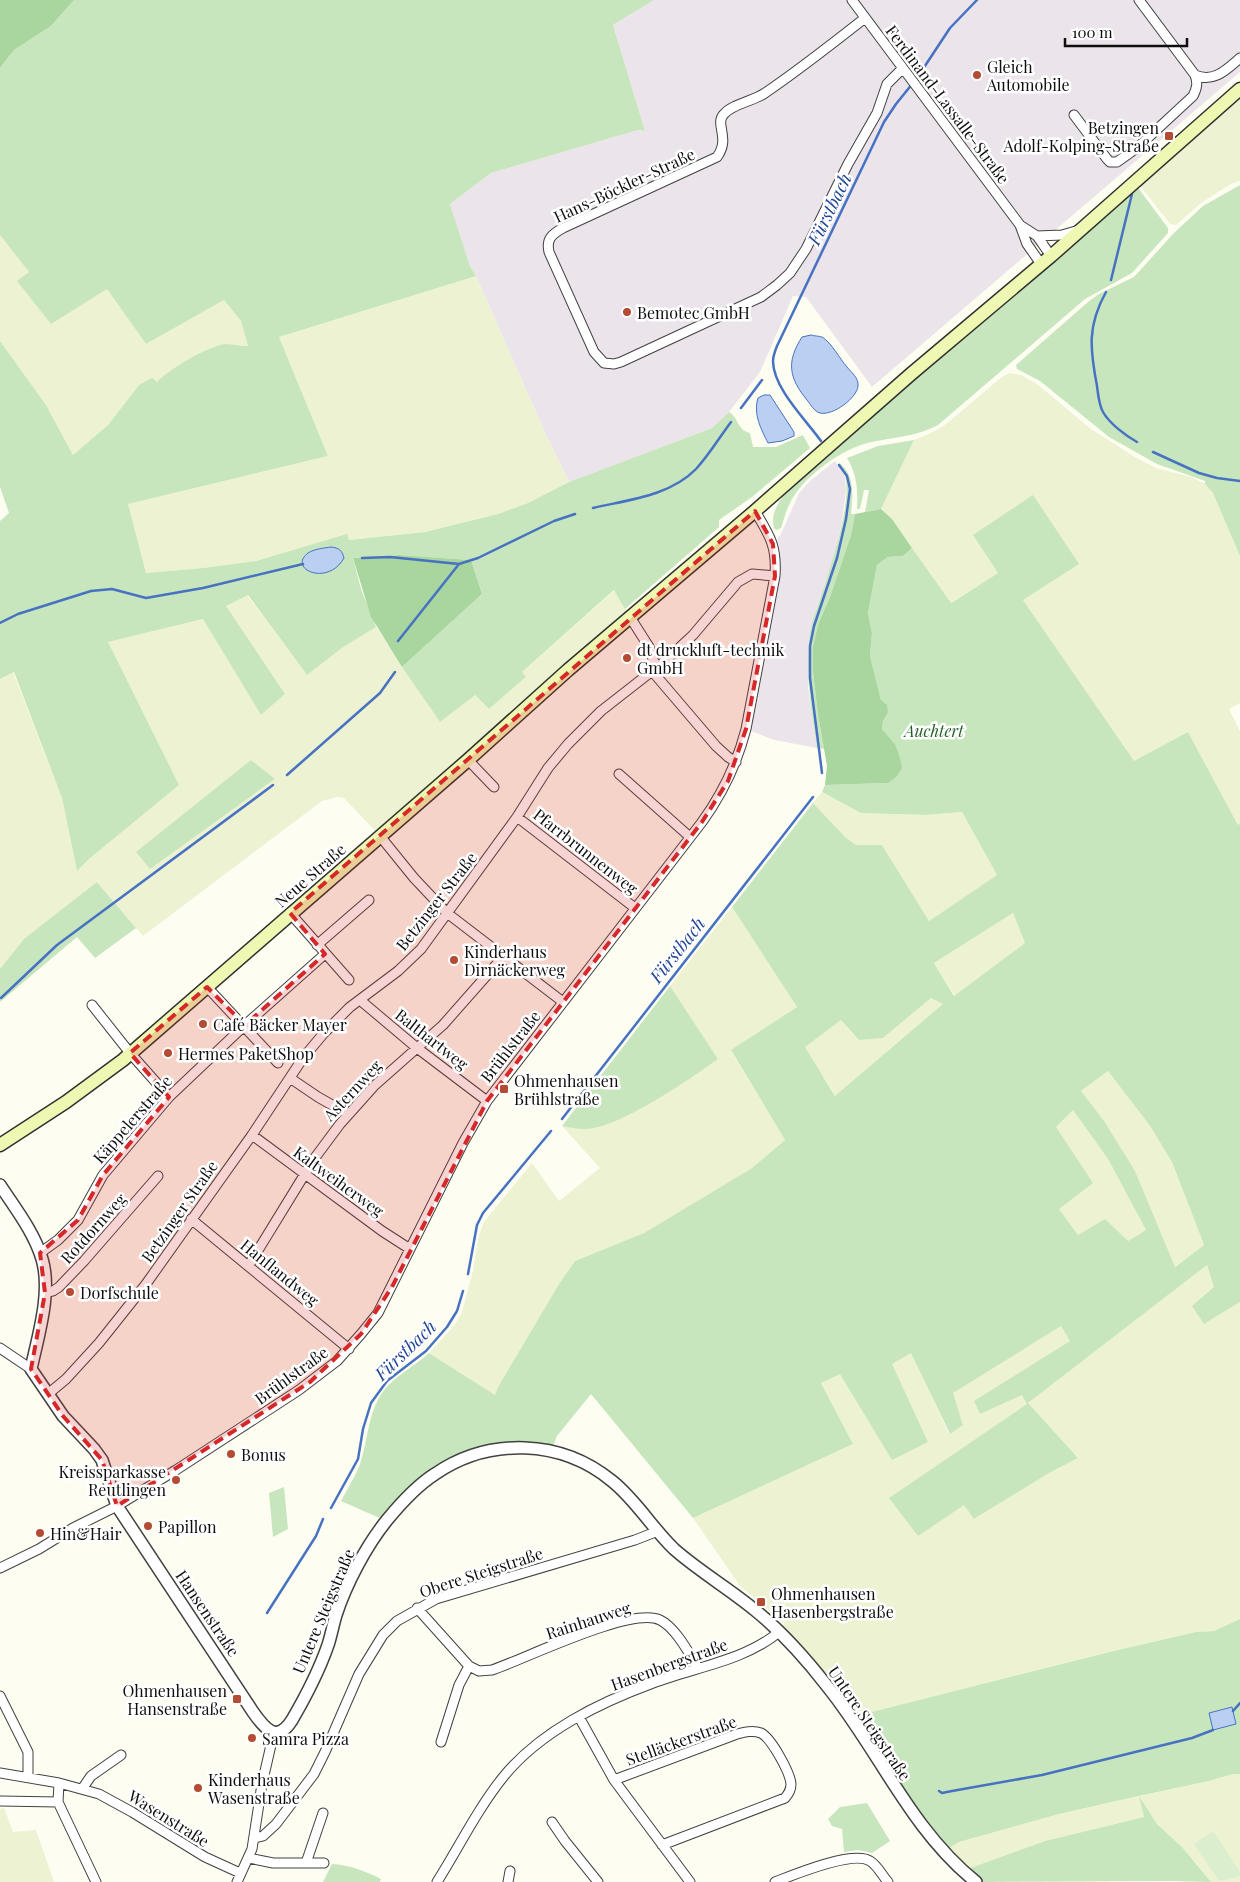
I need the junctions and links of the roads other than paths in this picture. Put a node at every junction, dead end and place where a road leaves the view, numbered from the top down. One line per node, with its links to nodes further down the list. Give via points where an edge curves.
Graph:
1 (852, 0): 3 (street, Ferdinand-Lassalle-Straße)
2 (1139, 0): 6 (street)
3 (865, 18): 5 (street, Ferdinand-Lassalle-Straße); 5 (street, Hans-Böckler-Straße, via 764,94 723,114 720,121 724,145 718,157 563,228 550,238 549,252 600,360 608,364 621,362 761,297 784,279 806,249 879,110 887,84)
4 (1240, 58): 6 (street, via 1218,76 1202,78)
5 (905, 72): 9 (street, Ferdinand-Lassalle-Straße)
6 (1195, 75): 8 (street, via 1197,88 1193,96 1117,162 1107,159)
7 (1240, 89): 10 (main road, Neue Straße)
8 (1074, 114)
9 (1020, 225): 11 (street, Ferdinand-Lassalle-Straße); 13 (street, Ferdinand-Lassalle-Straße, via 1027,244)
10 (1079, 230): 11 (street, via 1062,235); 12 (main road, Neue Straße)
11 (1037, 236): 12 (street, Ferdinand-Lassalle-Straße)
12 (1051, 256): 13 (main road, Neue Straße)
13 (1041, 264): 14 (main road, Neue Straße)
14 (755, 512): 15 (street, Brühlstraße, via 776,552); 16 (main road, Neue Straße)
15 (775, 576): 17 (street, Betzinger Straße, via 759,573 744,577 693,636); 19 (street, Brühlstraße, via 746,729)
16 (630, 617): 17 (street, via 649,647); 18 (main road, Neue Straße)
17 (654, 669): 19 (street, via 716,746); 22 (street, Betzinger Straße, via 579,731 548,768)
18 (468, 760): 21 (street); 23 (main road, Neue Straße)
19 (736, 762): 24 (street, Brühlstraße, via 718,799)
20 (619, 774): 24 (street)
21 (494, 787)
22 (518, 817): 26 (street, Pfarrbrunnenweg); 28 (street, Betzinger Straße)
23 (380, 836): 27 (main road, Neue Straße); 28 (street)
24 (690, 837): 26 (street, Brühlstraße)
25 (369, 900): 29 (street)
26 (635, 908): 35 (street, Brühlstraße)
27 (290, 913): 29 (street); 33 (main road, Neue Straße)
28 (447, 913): 31 (street); 34 (street, Betzinger Straße, via 421,949)
29 (317, 945): 30 (street)
30 (326, 954): 32 (street); 37 (street, Käppelerstraße)
31 (503, 957): 35 (street); 38 (street, Asternweg, via 465,1002)
32 (349, 980)
33 (207, 986): 37 (street); 39 (main road, Neue Straße)
34 (360, 1000): 38 (street, Balthartweg); 41 (street, Betzinger Straße, via 324,1033)
35 (563, 1002): 43 (street, Brühlstraße)
36 (92, 1005): 39 (street)
37 (245, 1025): 40 (street); 42 (street, Käppelerstraße)
38 (418, 1048): 43 (street, Balthartweg); 44 (street, Asternweg, via 374,1086)
39 (130, 1053): 42 (street); 46 (main road, Neue Straße, via 87,1087)
40 (278, 1063)
41 (290, 1078): 44 (street); 45 (street, Betzinger Straße)
42 (169, 1098): 52 (street, Käppelerstraße, via 103,1175 78,1220)
43 (487, 1100): 51 (street, Brühlstraße)
44 (348, 1114): 47 (street, Asternweg)
45 (252, 1135): 47 (street, Kaltweiherweg); 50 (street, Betzinger Straße)
46 (0, 1145)
47 (305, 1174): 51 (street, Kaltweiherweg); 53 (street, Asternweg)
48 (158, 1176): 54 (street, Rotdornweg, via 78,1267 56,1289)
49 (0, 1185): 52 (street)
50 (191, 1219): 53 (street, Hanflandweg); 58 (street, Betzinger Straße, via 113,1327)
51 (410, 1249): 56 (street, Brühlstraße, via 378,1313)
52 (40, 1253): 54 (street, via 46,1280)
53 (249, 1265): 56 (street, Hanflandweg)
54 (45, 1293): 57 (street)
55 (0, 1348): 57 (street)
56 (349, 1349): 59 (street, Brühlstraße, via 305,1386)
57 (31, 1370): 58 (street, Hansenstraße)
58 (48, 1394): 59 (street, Hansenstraße, via 102,1460)
59 (117, 1506): 61 (street, Brühlstraße); 68 (street, Hansenstraße, via 263,1726)
60 (658, 1531): 62 (street, Obere Steigstraße, via 436,1599); 63 (street, Untere Steigstraße, via 688,1561); 68 (street, Untere Steigstraße, via 613,1482 566,1455 515,1447 487,1450 459,1460 422,1484 377,1534 358,1564 337,1613 329,1643 301,1704 288,1727)
61 (0, 1568)
62 (417, 1608): 64 (street); 80 (street, Obere Steigstraße, via 397,1621 377,1644 354,1684 314,1774 276,1824 263,1836)
63 (779, 1632): 65 (street, Hasenbergstraße, via 763,1644); 94 (street, Untere Steigstraße, via 841,1703 919,1822 943,1852)
64 (469, 1666): 65 (street, Rainhauweg, via 479,1671 492,1670 602,1628 634,1619 652,1618 660,1620 672,1631); 69 (street)
65 (698, 1668): 67 (street, Hasenbergstraße, via 640,1688)
66 (0, 1696): 72 (street, via 28,1752)
67 (579, 1717): 73 (street); 89 (street, Hasenbergstraße, via 539,1743 503,1777)
68 (274, 1732): 80 (street)
69 (441, 1742)
70 (121, 1754): 75 (street, via 90,1776)
71 (0, 1773): 72 (street, Wasenstraße)
72 (28, 1777): 74 (street, Wasenstraße)
73 (614, 1780): 81 (street); 81 (street, Stelläckerstraße, via 737,1734 760,1733 770,1742 791,1784 785,1798)
74 (59, 1783): 75 (street, Wasenstraße); 77 (street)
75 (82, 1789): 86 (street, Wasenstraße, via 117,1803)
76 (0, 1801): 77 (street)
77 (58, 1802): 88 (street)
78 (323, 1813): 83 (street)
79 (552, 1822): 91 (street)
80 (254, 1838): 82 (street)
81 (662, 1845): 87 (street)
82 (248, 1858): 83 (street, via 273,1863); 86 (street)
83 (306, 1863): 84 (street)
84 (324, 1863)
85 (510, 1871): 90 (street)
86 (238, 1878)
87 (687, 1881)
88 (96, 1882)
89 (437, 1882)
90 (508, 1882)
91 (598, 1882)
92 (775, 1882): 93 (street, via 851,1858 869,1860)
93 (888, 1882)
94 (976, 1882)

